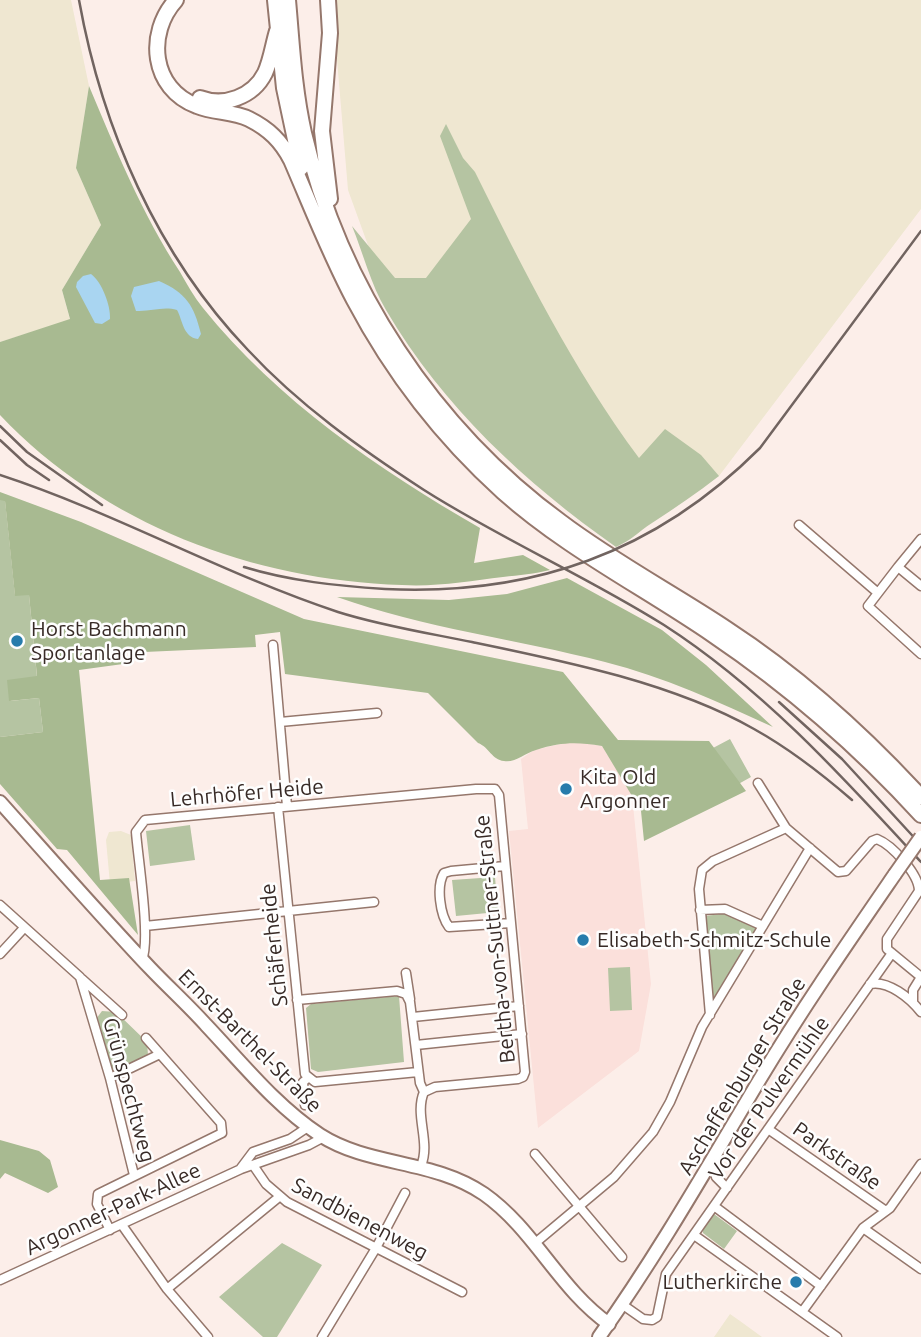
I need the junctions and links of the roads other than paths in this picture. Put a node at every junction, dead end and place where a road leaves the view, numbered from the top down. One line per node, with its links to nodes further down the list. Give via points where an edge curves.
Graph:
1 (176, 0): 7 (highway, via 157,35 164,78 195,106 247,118 272,133 286,150)
2 (189, 0): 6 (highway, via 170,23 165,51 176,81 201,98 224,101 253,89 265,72)
3 (275, 0): 6 (highway)
4 (288, 0): 8 (highway, via 304,132)
5 (328, 0): 8 (highway, via 330,33 322,131)
6 (277, 31): 7 (highway, via 292,129)
7 (315, 212): 23 (highway, via 354,300 386,354 423,406 480,469 554,533 712,634 789,690 854,746)
8 (333, 225): 20 (highway, via 354,274 392,340 432,398 490,462 561,523 772,661 850,725)
9 (799, 525): 13 (street)
10 (921, 539): 11 (street)
11 (898, 567): 12 (street); 13 (street)
12 (921, 586)
13 (878, 593): 15 (street, via 868,606)
14 (273, 645): 17 (street, Schäferheide)
15 (921, 654)
16 (377, 713): 17 (street)
17 (280, 722): 22 (street, Schäferheide)
18 (758, 783): 24 (street)
19 (495, 789): 22 (street, Lehrhöfer Heide); 27 (street, Bertha-von-Suttner-Straße)
20 (921, 797)
21 (0, 803): 38 (street, Ernst-Barthel-Straße)
22 (282, 807): 30 (street, Schäferheide); 33 (street, Lehrhöfer Heide, via 145,820 136,832)
23 (921, 815)
24 (786, 828): 26 (street); 31 (street, via 705,866 698,880)
25 (921, 837): 64 (street, Aschaffenburger Straße, bridge, via 817,989)
26 (810, 848): 34 (street); 36 (street, Vor der Pulvermühle, via 843,873 877,839 912,871 919,891 887,939 886,947)
27 (505, 866): 32 (street, Bertha-von-Suttner-Straße); 32 (street, via 444,873 441,895 449,927)
28 (374, 902): 30 (street)
29 (0, 905): 35 (street, Grünspechtweg)
30 (288, 911): 33 (street); 43 (street, Schäferheide)
31 (700, 911): 34 (street, via 725,909); 49 (street)
32 (511, 923): 46 (street, Bertha-von-Suttner-Straße)
33 (145, 926): 38 (street, Lehrhöfer Heide)
34 (763, 926): 49 (street)
35 (24, 928): 37 (street); 40 (street, Grünspechtweg)
36 (892, 953): 41 (street); 42 (street, Vor der Pulvermühle)
37 (0, 954)
38 (142, 960): 60 (street, Ernst-Barthel-Straße)
39 (406, 973): 44 (street)
40 (80, 977): 48 (street, Grünspechtweg); 56 (street, Grünspechtweg)
41 (921, 977): 45 (street, via 913,990)
42 (870, 984): 45 (street, via 885,984); 61 (street, Vor der Pulvermühle)
43 (296, 1000): 44 (street, via 397,991 406,994); 57 (street, Schäferheide, via 303,1070)
44 (410, 1002): 50 (street)
45 (913, 1002): 47 (street)
46 (519, 1006): 50 (street); 51 (street, Bertha-von-Suttner-Straße)
47 (921, 1012)
48 (122, 1015)
49 (710, 1015): 74 (street, via 653,1132 620,1171)
50 (413, 1017): 53 (street)
51 (522, 1034): 53 (street); 58 (street, Bertha-von-Suttner-Straße, via 523,1077)
52 (146, 1038): 54 (street)
53 (416, 1045): 55 (street)
54 (160, 1055): 56 (street); 69 (street, via 221,1123 222,1133)
55 (418, 1072): 57 (street, via 318,1082); 58 (street)
56 (110, 1078): 69 (street, Grünspechtweg)
57 (308, 1078): 59 (street, Schäferheide, via 303,1082)
58 (424, 1092): 67 (street)
59 (305, 1105)
60 (308, 1127): 62 (street, Ernst-Barthel-Straße); 68 (street, Argonner-Park-Allee, via 253,1152)
61 (768, 1129): 70 (street, Vor der Pulvermühle); 75 (street, Parkstraße)
62 (324, 1138): 66 (street, Argonner-Park-Allee); 67 (street, Ernst-Barthel-Straße, via 372,1156)
63 (535, 1154): 74 (street)
64 (715, 1155): 70 (street, via 716,1177); 88 (street, Aschaffenburger Straße)
65 (921, 1164): 75 (street)
66 (253, 1165): 68 (street, Argonner-Park-Allee); 72 (street, Sandbienenweg)
67 (421, 1166): 80 (street, Ernst-Barthel-Straße, via 485,1195)
68 (241, 1169): 76 (street, Argonner-Park-Allee)
69 (134, 1175): 78 (street, Grünspechtweg, via 96,1196)
70 (727, 1188): 73 (street, Vor der Pulvermühle)
71 (405, 1193): 81 (street)
72 (279, 1197): 81 (street, Sandbienenweg); 86 (street)
73 (714, 1206): 79 (street, Vor der Pulvermühle); 85 (street)
74 (578, 1207): 80 (street); 82 (street)
75 (886, 1211): 77 (street)
76 (122, 1225): 78 (street, Argonner-Park-Allee); 86 (street)
77 (863, 1228): 83 (street); 85 (street)
78 (110, 1230): 84 (street, Argonner-Park-Allee)
79 (694, 1235): 88 (street, Vor der Pulvermühle, via 666,1275 655,1319 645,1320); 89 (street)
80 (534, 1244): 90 (street, Ernst-Barthel-Straße, via 586,1307)
81 (376, 1248): 87 (street, Sandbienenweg); 92 (street)
82 (622, 1257)
83 (921, 1269)
84 (0, 1280)
85 (821, 1286): 89 (street)
86 (167, 1289): 91 (street)
87 (462, 1292)
88 (623, 1306): 90 (street, Aschaffenburger Straße)
89 (802, 1312): 94 (street)
90 (609, 1324): 93 (street, Aschaffenburger Straße)
91 (208, 1337)
92 (322, 1337)
93 (599, 1337)
94 (837, 1337)

